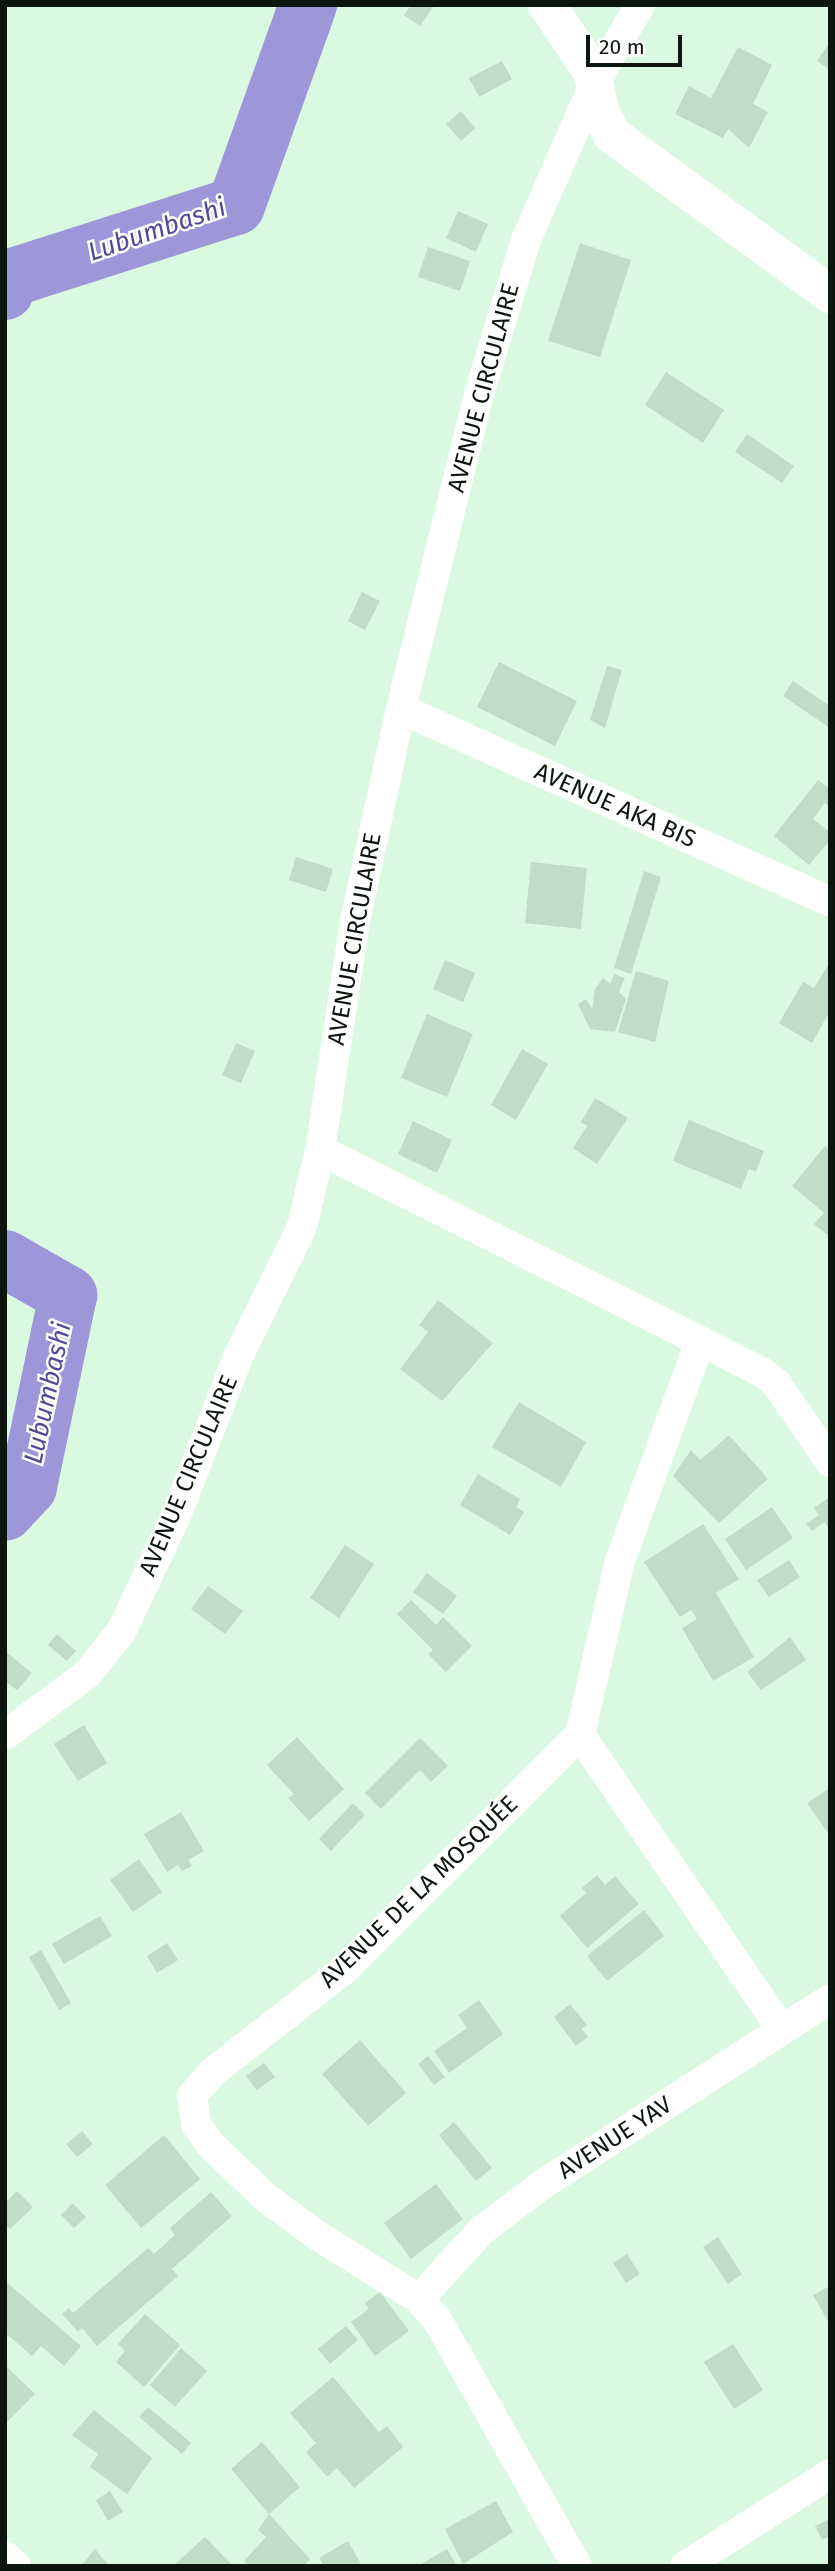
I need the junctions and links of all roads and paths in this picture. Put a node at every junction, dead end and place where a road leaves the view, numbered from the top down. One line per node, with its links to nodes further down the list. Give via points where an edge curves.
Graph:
1 (547, 5): 3 (street)
2 (640, 5): 3 (street, AVENUE CIRCULAIRE)
3 (595, 82): 4 (street, via 602,118 620,143); 5 (street, AVENUE CIRCULAIRE, via 511,286 478,397)
4 (830, 294)
5 (401, 709): 6 (street, AVENUE AKA BIS); 7 (street, AVENUE CIRCULAIRE, via 355,921)
6 (830, 902)
7 (320, 1150): 8 (street); 10 (street, AVENUE CIRCULAIRE, via 302,1227 239,1357 176,1516 121,1632 87,1674)
8 (700, 1341): 9 (street, via 768,1376); 11 (street, via 620,1561)
9 (830, 1462)
10 (5, 1735)
11 (580, 1735): 13 (street); 14 (street, AVENUE DE LA MOSQUÉE, via 345,1969 214,2071 192,2096 197,2124 211,2144 266,2198)
12 (830, 1999): 13 (street, AVENUE YAV)
13 (781, 2029): 14 (street, AVENUE YAV, via 543,2184 481,2231)
14 (419, 2299): 18 (street, AVENUE DE LA MOSQUÉE, via 438,2321)
15 (830, 2474): 19 (street)
16 (5, 2556): 17 (street)
17 (16, 2566)
18 (577, 2566)
19 (685, 2566)

